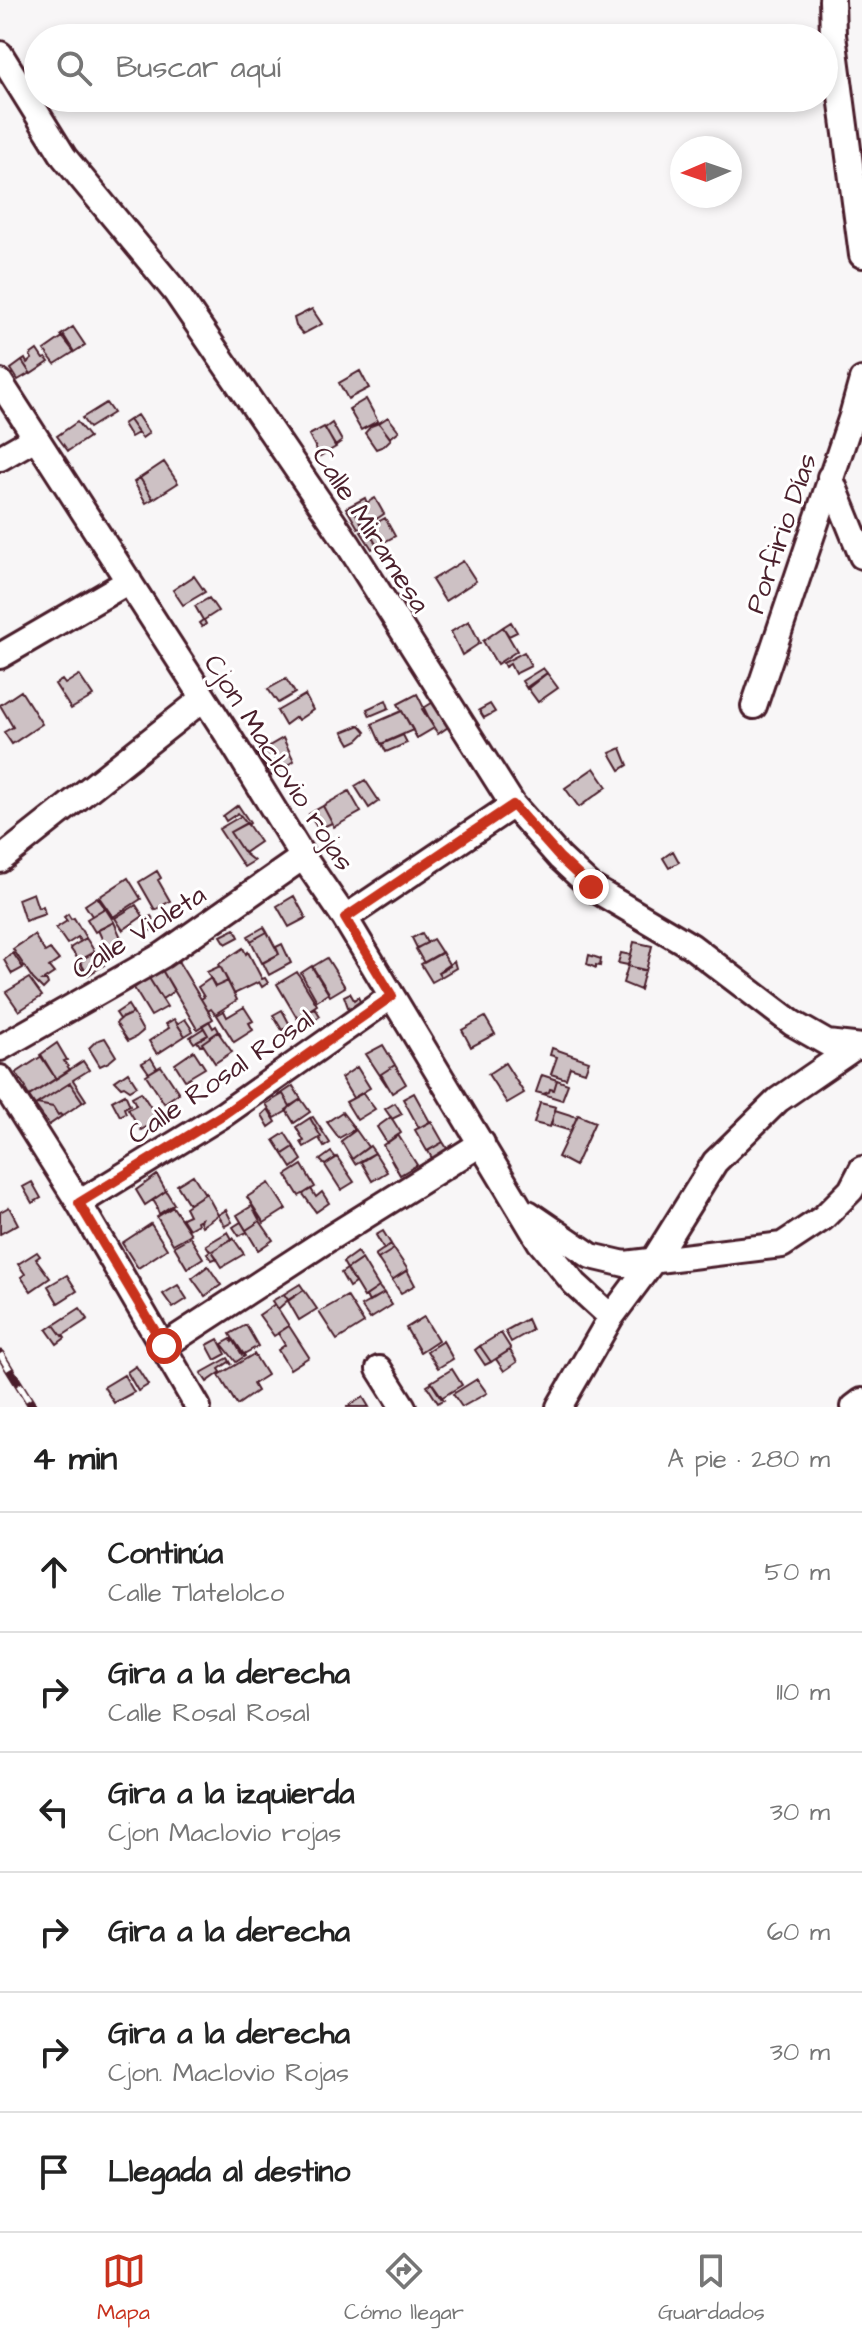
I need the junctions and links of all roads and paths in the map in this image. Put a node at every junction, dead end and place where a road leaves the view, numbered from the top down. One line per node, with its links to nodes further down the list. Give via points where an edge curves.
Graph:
1 (832, 0): 2 (street)
2 (833, 24)
3 (0, 54): 5 (street, Calle Miramesa)
4 (838, 65): 7 (street)
5 (24, 93)
6 (36, 112): 19 (street, Calle Miramesa, via 64,157 175,291 348,544)
7 (858, 184): 8 (street)
8 (862, 255)
9 (862, 380): 13 (street, Porfirio Días)
10 (0, 382): 11 (street, Cjon Maclovio rojas)
11 (35, 438): 12 (street); 15 (street, Cjon Maclovio rojas)
12 (0, 458)
13 (830, 477): 14 (street); 18 (street, Porfirio Días)
14 (862, 556)
15 (129, 581): 16 (street); 17 (street, Cjon Maclovio rojas)
16 (0, 656)
17 (204, 698): 20 (street, Cjon Maclovio rojas); 21 (street)
18 (754, 706)
19 (513, 805): 22 (street); 24 (street, Calle Miramesa, via 591,887 691,946 792,1023 827,1043)
20 (303, 857): 22 (street, Cjon Maclovio rojas); 25 (street, Calle Violeta, via 163,955)
21 (0, 860)
22 (345, 918): 23 (street, Cjon Maclovio rojas)
23 (392, 996): 27 (street, Cjon Maclovio rojas); 29 (street, Calle Rosal Rosal, via 224,1114)
24 (859, 1047): 31 (street, via 778,1100 715,1162)
25 (0, 1048)
26 (0, 1078): 29 (street)
27 (482, 1143): 30 (street, Cjon Maclovio rojas); 33 (street)
28 (862, 1169): 31 (street, via 851,1190 823,1218 782,1245)
29 (79, 1203): 33 (street)
30 (519, 1206): 31 (street, via 591,1256 625,1264); 32 (street, Cjon Maclovio rojas, via 540,1242)
31 (655, 1258): 32 (street)
32 (611, 1317): 38 (street)
33 (164, 1346): 36 (street)
34 (379, 1369): 37 (street)
35 (862, 1401): 39 (street)
36 (198, 1407)
37 (403, 1407)
38 (559, 1407)
39 (854, 1407)

